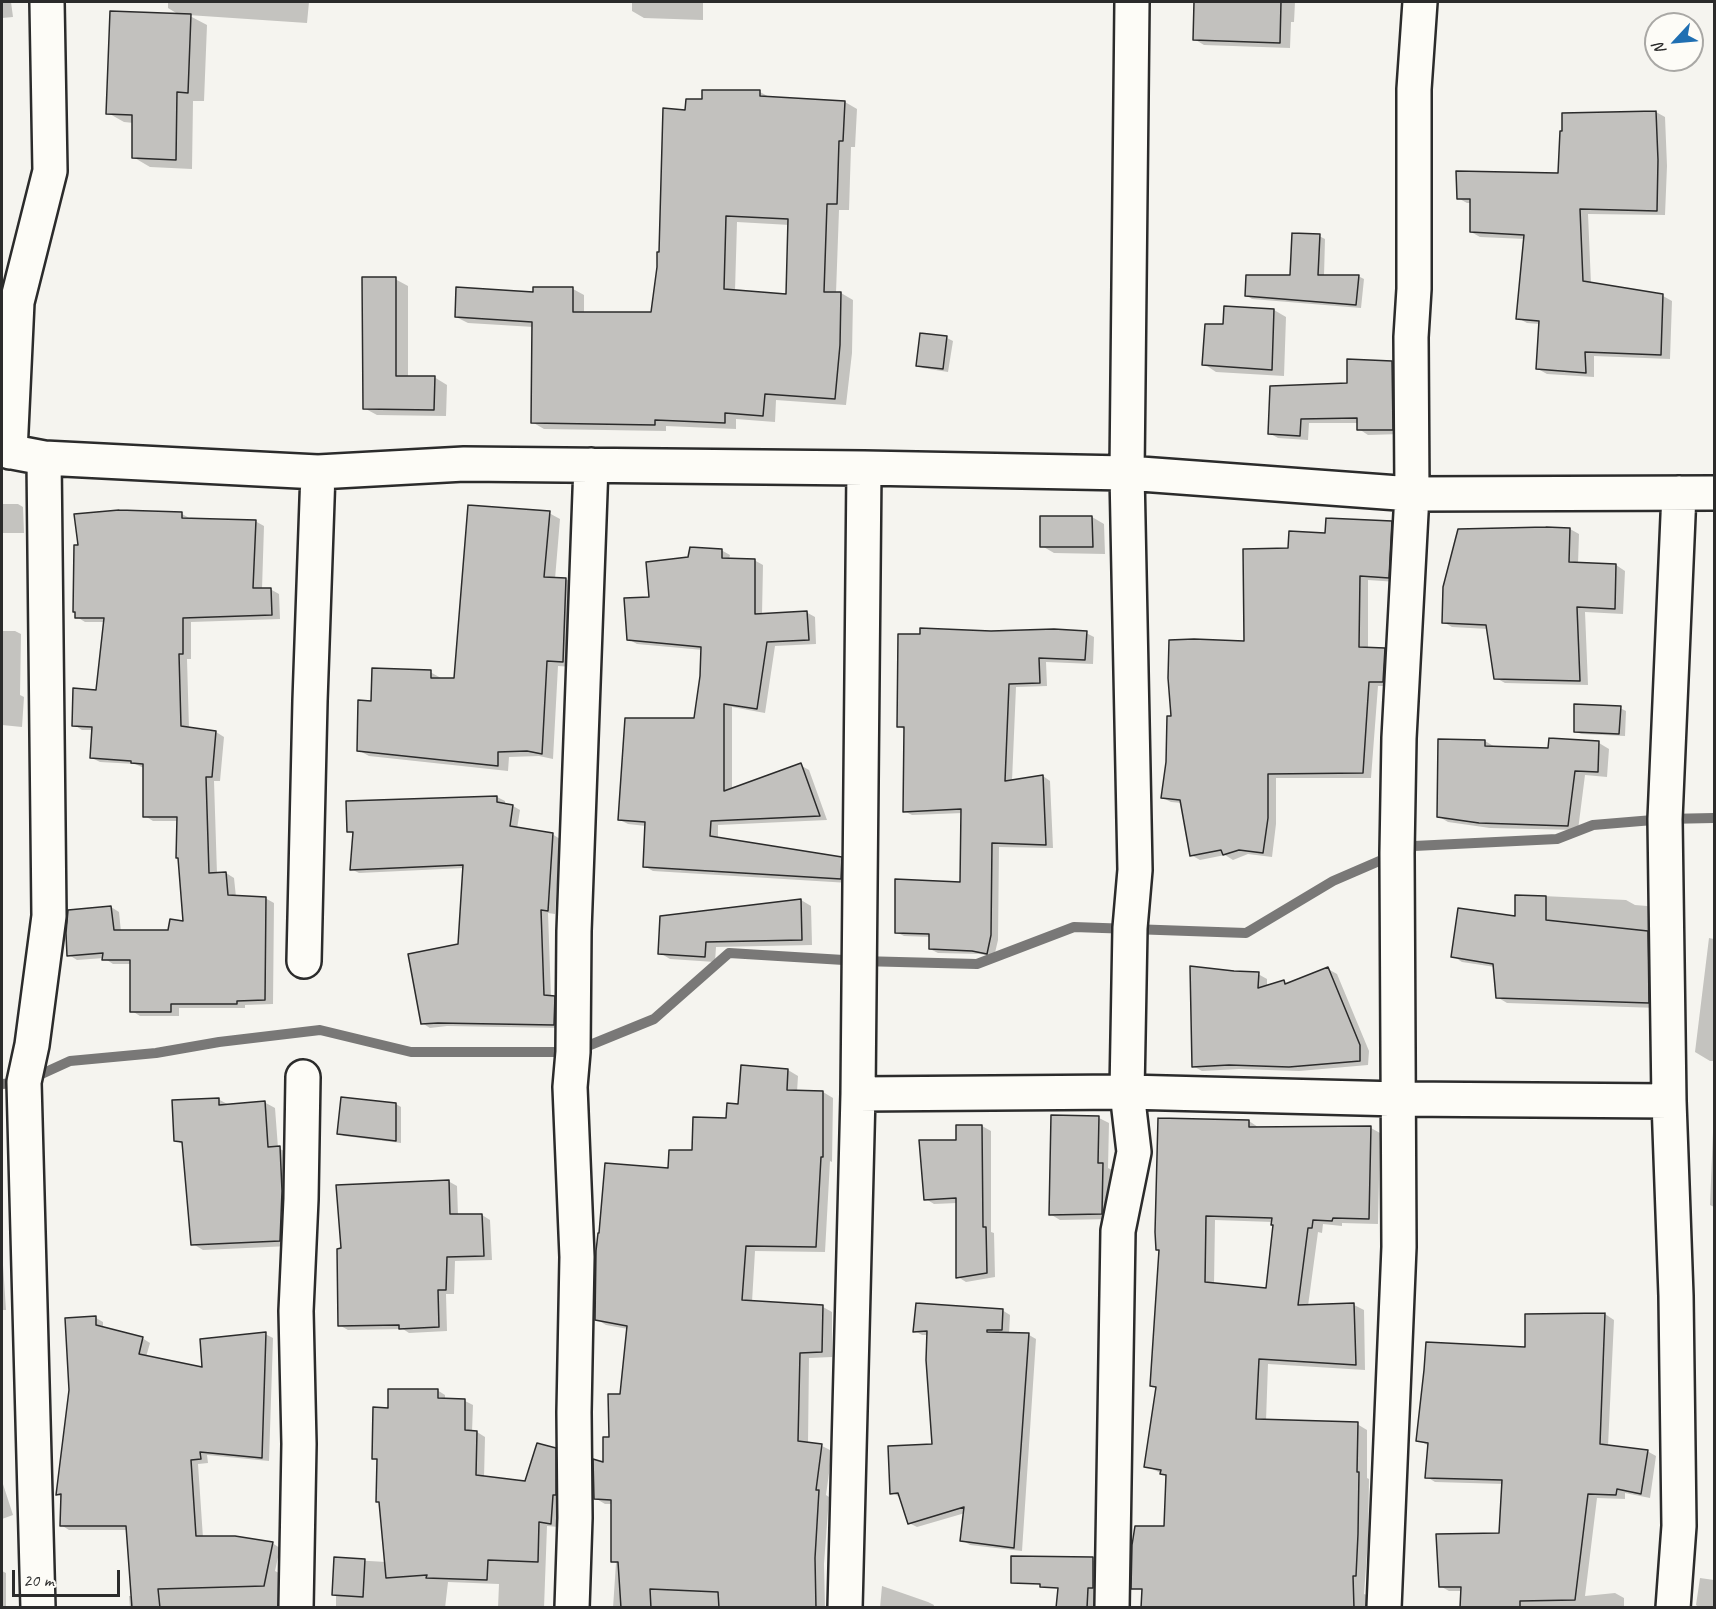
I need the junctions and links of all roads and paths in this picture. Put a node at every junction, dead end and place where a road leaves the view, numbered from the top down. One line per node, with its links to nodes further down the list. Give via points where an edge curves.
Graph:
1 (47, 2): 4 (street, via 50,171)
2 (1132, 2): 10 (street)
3 (1420, 2): 13 (street, via 1414,89)
4 (9, 292): 5 (street)
5 (6, 451): 6 (street)
6 (44, 458): 9 (street); 20 (street, via 49,916 24,1082)
7 (591, 465): 8 (street); 9 (street, via 464,464); 22 (street, via 570,1087 577,1257)
8 (864, 468): 10 (street); 17 (street)
9 (318, 472): 14 (street)
10 (1127, 472): 13 (street); 16 (street, via 1135,870)
11 (1679, 493): 12 (street); 13 (street); 19 (street, via 1665,819)
12 (1714, 493)
13 (1412, 495): 18 (street, via 1399,738)
14 (304, 962)
15 (303, 1077): 21 (street, via 296,1311 299,1444)
16 (1127, 1092): 17 (street); 18 (street); 24 (street, via 1134,1152 1118,1231)
17 (858, 1094): 23 (street)
18 (1399, 1099): 19 (street); 25 (street, via 1399,1247)
19 (1669, 1101): 26 (street, via 1679,1526)
20 (38, 1608)
21 (296, 1608)
22 (572, 1608)
23 (845, 1608)
24 (1112, 1608)
25 (1384, 1608)
26 (1673, 1608)

